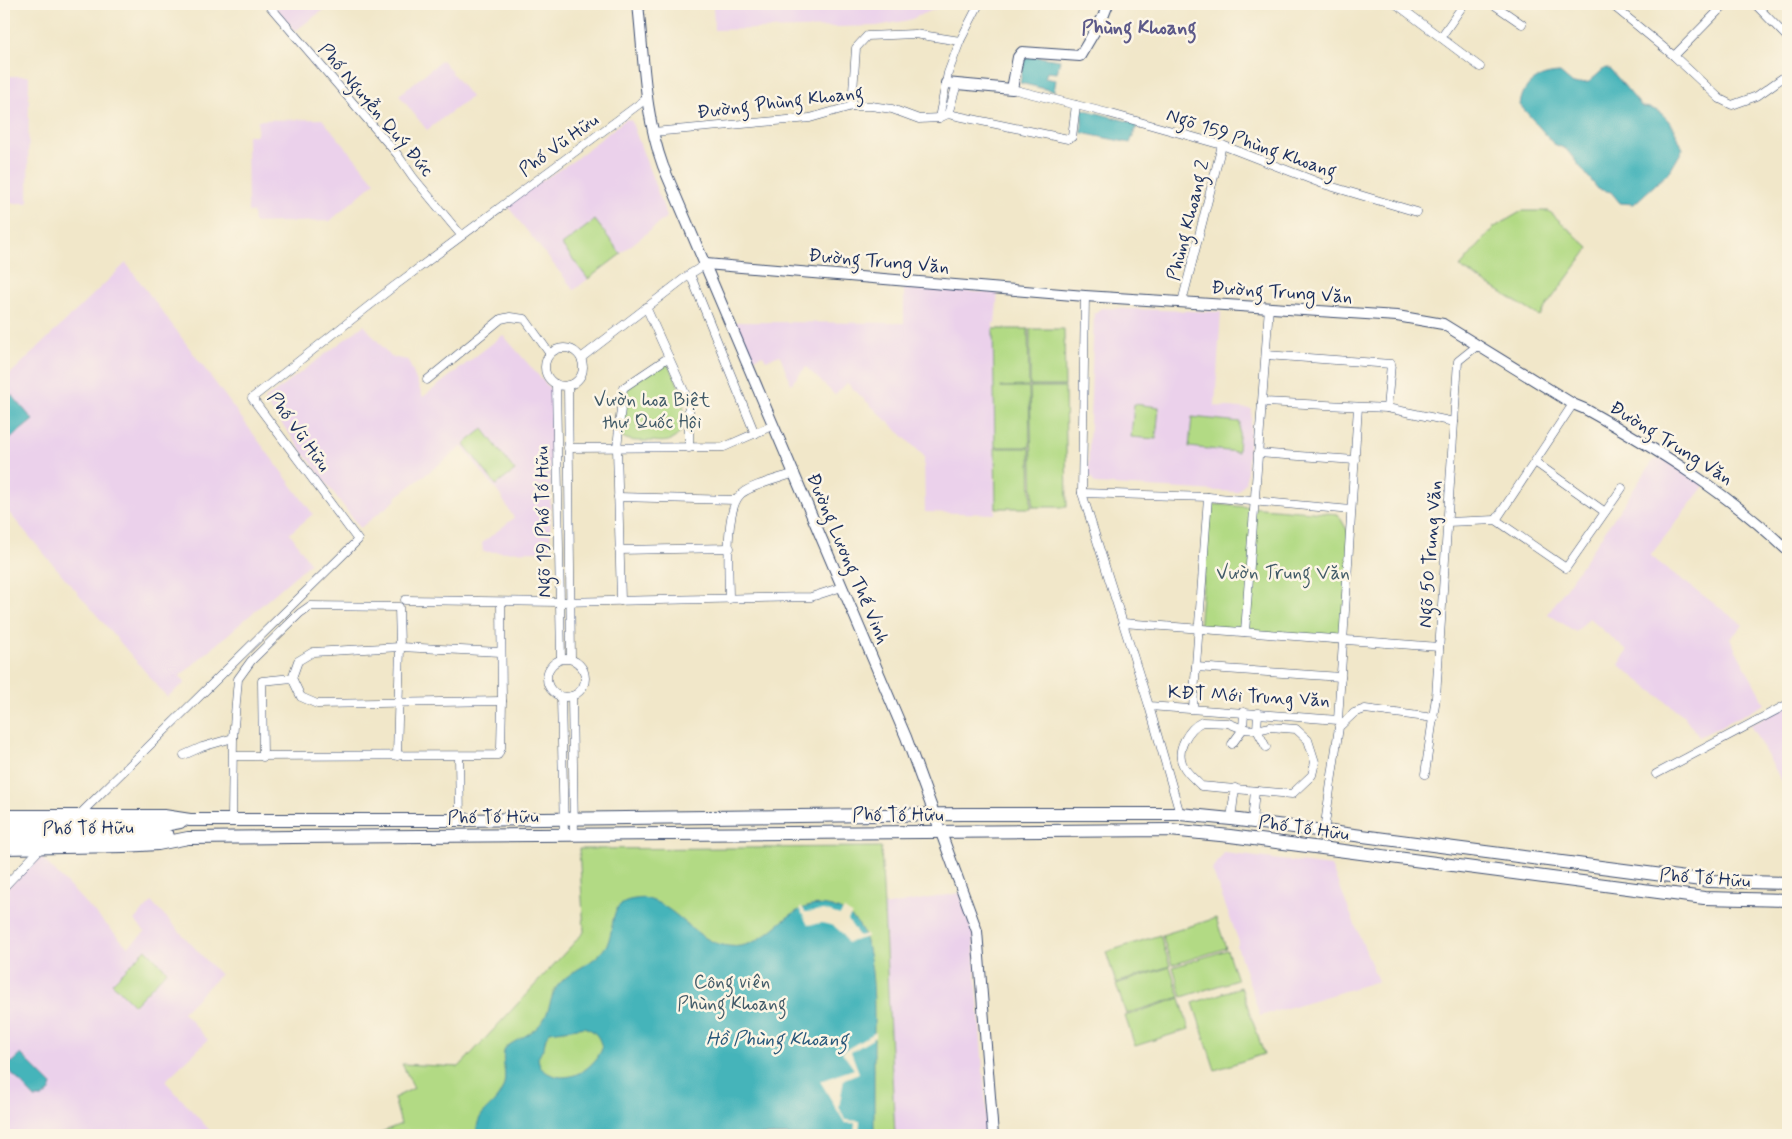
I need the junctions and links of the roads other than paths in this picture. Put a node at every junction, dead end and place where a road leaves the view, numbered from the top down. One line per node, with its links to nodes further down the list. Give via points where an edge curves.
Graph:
1 (268, 4): 28 (street, Phố Nguyễn Quý Đức, via 397,154)
2 (638, 4): 20 (street, Đường Lương Thế Vinh)
3 (979, 4): 14 (street)
4 (1108, 4): 19 (street, via 1080,56 1022,52 1018,56)
5 (1396, 4): 12 (street)
6 (1464, 4): 12 (street)
7 (1492, 4): 11 (street)
8 (1611, 4): 15 (street)
9 (1725, 4): 15 (street)
10 (1754, 4): 13 (street)
11 (1522, 24)
12 (1441, 37): 16 (street)
13 (1788, 38)
14 (960, 41): 18 (street); 22 (street, via 915,34 867,36 856,48)
15 (1674, 56): 17 (street, via 1720,99 1732,105 1758,96)
16 (1480, 66)
17 (1788, 74)
18 (951, 84): 19 (street); 23 (street); 24 (street)
19 (1012, 90): 21 (street)
20 (646, 99): 25 (street, Đường Lương Thế Vinh); 28 (street, Phố Vũ Hữu)
21 (1076, 105): 23 (street, via 1072,137 1068,139); 26 (street, Ngõ 159 Phùng Khoang)
22 (852, 106): 24 (street, Đường Phùng Khoang, via 892,109 919,119); 25 (street, Đường Phùng Khoang, via 810,118)
23 (948, 114): 24 (street, Đường Phùng Khoang)
24 (939, 118)
25 (653, 132): 29 (street, Đường Lương Thế Vinh, via 663,166)
26 (1222, 145): 27 (street, Ngõ 159 Phùng Khoang, via 1323,184); 32 (street, Phùng Khoang 2)
27 (1417, 212)
28 (462, 236): 116 (street, Phố Vũ Hữu, via 252,398 358,540)
29 (706, 264): 30 (street); 31 (street, Đường Trung Văn); 48 (street, Đường Lương Thế Vinh)
30 (690, 274): 33 (street); 49 (street)
31 (1085, 296): 32 (street, Đường Trung Văn); 58 (street)
32 (1182, 302): 34 (street, Đường Trung Văn)
33 (646, 307): 38 (street); 39 (street)
34 (1269, 308): 35 (street, Đường Trung Văn, via 1397,316 1443,324); 37 (street)
35 (1478, 345): 44 (street, Đường Trung Văn); 47 (street, Ngõ 50 Trung Văn, via 1458,361)
36 (550, 354): 39 (street, via 570,348); 40 (street, via 525,319 510,317 501,319); 41 (street, via 546,360 546,374)
37 (1266, 355): 43 (street); 46 (street, via 1392,364)
38 (669, 357): 51 (street, via 623,388); 52 (street, via 689,402)
39 (581, 358): 42 (street, via 582,372 577,381)
40 (427, 380)
41 (556, 384): 42 (street); 75 (street, Ngõ 19 Phố Tố Hữu)
42 (568, 385): 50 (street, Ngõ 19 Phố Tố Hữu)
43 (1262, 402): 45 (street); 53 (street)
44 (1573, 404): 55 (street); 69 (street, Đường Trung Văn, via 1640,440 1700,479 1738,506)
45 (1358, 407): 46 (street); 54 (street, KĐT Mới Trung Văn)
46 (1387, 408): 47 (street)
47 (1454, 422): 66 (street, Ngõ 50 Trung Văn)
48 (774, 425): 49 (street); 56 (street, Đường Lương Thế Vinh)
49 (755, 434): 52 (street, via 724,448)
50 (568, 448): 51 (street); 76 (street, Ngõ 19 Phố Tố Hữu)
51 (617, 448): 52 (street); 59 (street)
52 (689, 448)
53 (1258, 453): 54 (street); 62 (street)
54 (1355, 460): 63 (street, KĐT Mới Trung Văn)
55 (1535, 462): 64 (street); 65 (street)
56 (795, 473): 61 (street, via 742,492); 70 (street, Đường Lương Thế Vinh)
57 (1622, 488): 64 (street)
58 (1082, 493): 60 (street); 77 (street)
59 (618, 497): 61 (street); 68 (street)
60 (1208, 497): 62 (street); 78 (street)
61 (735, 500): 67 (street)
62 (1254, 503): 63 (street); 79 (street)
63 (1351, 510): 80 (street, KĐT Mới Trung Văn)
64 (1605, 512): 65 (street, via 1566,568)
65 (1496, 520): 66 (street)
66 (1447, 522): 82 (street, Ngõ 50 Trung Văn)
67 (730, 548): 68 (street); 71 (street)
68 (619, 550): 73 (street)
69 (1788, 551)
70 (842, 587): 71 (street, via 811,597); 113 (street, Đường Lương Thế Vinh)
71 (729, 598): 73 (street)
72 (405, 600): 74 (street)
73 (621, 601): 76 (street)
74 (501, 602): 75 (street); 83 (street)
75 (560, 602): 76 (street); 84 (street, Ngõ 19 Phố Tố Hữu)
76 (570, 602): 85 (street, Ngõ 19 Phố Tố Hữu)
77 (1123, 623): 78 (street); 94 (street)
78 (1199, 629): 79 (street); 86 (street)
79 (1245, 632): 80 (street)
80 (1343, 639): 82 (street); 87 (street, KĐT Mới Trung Văn)
81 (400, 647): 83 (street); 88 (street, via 313,652 298,662); 92 (street); 101 (street, via 399,607 310,606 243,671 236,687)
82 (1439, 647): 98 (street, Ngõ 50 Trung Văn)
83 (502, 652): 91 (street)
84 (561, 659): 85 (street); 89 (street, via 552,664 547,679 550,689)
85 (570, 659): 90 (street, via 581,666 586,677 582,689)
86 (1196, 668): 87 (street, KĐT Mới Trung Văn); 95 (street)
87 (1341, 677): 97 (street, KĐT Mới Trung Văn, via 1338,720)
88 (292, 678): 92 (street, via 301,697 317,704); 106 (street, via 262,682)
89 (561, 696): 90 (street); 118 (street)
90 (572, 696): 118 (street)
91 (502, 701): 92 (street); 108 (street, via 498,755)
92 (398, 704): 107 (street)
93 (1788, 704): 110 (street)
94 (1149, 706): 95 (street, KĐT Mới Trung Văn); 114 (street)
95 (1193, 708): 96 (street, KĐT Mới Trung Văn)
96 (1244, 712): 97 (street, KĐT Mới Trung Văn); 99 (street)
97 (1258, 713): 100 (street)
98 (1434, 718): 109 (street, Ngõ 50 Trung Văn); 124 (street, via 1365,709 1346,719 1339,727)
99 (1243, 729): 100 (street); 102 (street); 111 (street, via 1228,723 1202,722 1185,738 1181,753 1182,765 1201,786)
100 (1257, 730): 103 (street); 112 (street, via 1270,727 1296,729 1308,740 1315,762 1312,775 1292,794)
101 (233, 738): 104 (street); 105 (street)
102 (1232, 744)
103 (1266, 747)
104 (184, 755)
105 (234, 756): 106 (street); 117 (street)
106 (263, 756): 107 (street)
107 (397, 756): 108 (street)
108 (459, 756): 121 (street)
109 (1425, 774)
110 (1656, 774)
111 (1235, 788): 112 (street); 119 (street)
112 (1256, 790): 122 (street)
113 (935, 814): 114 (main road, Phố Tố Hữu); 118 (main road, Phố Tố Hữu); 125 (street, Đường Lương Thế Vinh)
114 (1180, 814): 119 (main road, Phố Tố Hữu)
115 (4, 816): 116 (main road, Phố Tố Hữu)
116 (77, 817): 120 (main road, Phố Tố Hữu, via 164,816)
117 (232, 819): 120 (main road, Phố Tố Hữu); 121 (main road, Phố Tố Hữu)
118 (569, 819): 121 (main road, Phố Tố Hữu); 126 (street)
119 (1231, 819): 122 (main road, Phố Tố Hữu)
120 (190, 820): 123 (main road, via 164,825)
121 (460, 820)
122 (1252, 822): 124 (main road, Phố Tố Hữu)
123 (4, 827)
124 (1326, 831): 131 (main road); 132 (main road, Phố Tố Hữu)
125 (942, 833): 126 (main road, Phố Tố Hữu); 131 (main road, Phố Tố Hữu, via 1170,830); 139 (street, Đường Lương Thế Vinh, via 980,948)
126 (569, 834): 128 (main road, Phố Tố Hữu)
127 (4, 837): 128 (main road)
128 (188, 838): 129 (main road, Phố Tố Hữu, via 158,844)
129 (43, 847): 130 (main road, Phố Tố Hữu); 134 (street)
130 (4, 848)
131 (1324, 848): 136 (main road, Phố Tố Hữu)
132 (1649, 874): 133 (main road, Phố Tố Hữu, via 1709,881); 136 (main road)
133 (1788, 883)
134 (4, 887)
135 (1788, 887): 137 (main road)
136 (1648, 892): 138 (main road, Phố Tố Hữu, via 1704,898)
137 (1788, 894)
138 (1788, 900)
139 (993, 1135)

